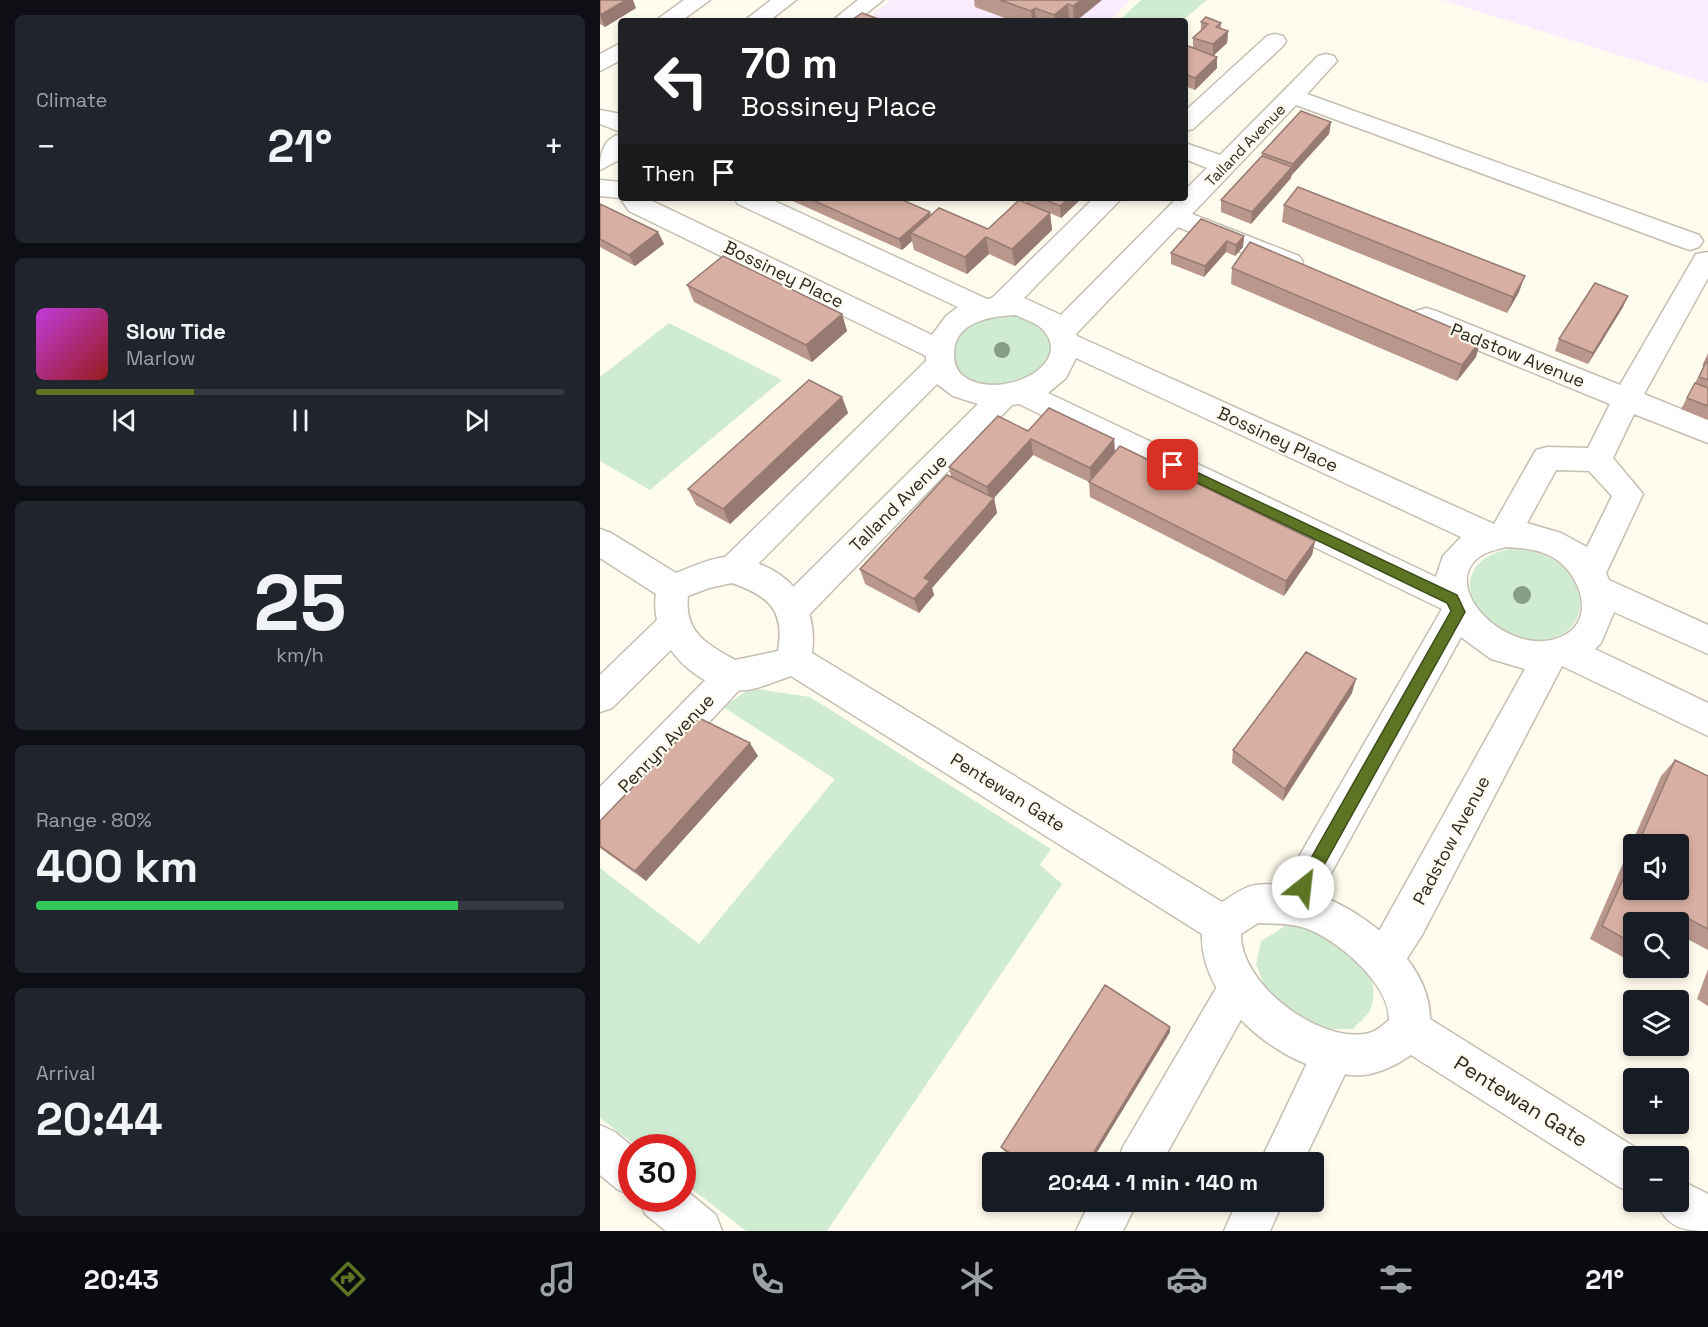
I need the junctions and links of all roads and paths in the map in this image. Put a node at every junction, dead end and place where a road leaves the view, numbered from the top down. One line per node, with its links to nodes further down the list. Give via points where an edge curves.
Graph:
1 (699, 0): 4 (street)
2 (786, 0): 5 (street)
3 (872, 0): 6 (street)
4 (671, 18)
5 (759, 18)
6 (847, 18)
7 (1275, 41): 10 (street)
8 (618, 52): 11 (street)
9 (1326, 61): 12 (street, Talland Avenue)
10 (1252, 63): 12 (street); 13 (street)
11 (600, 64)
12 (1290, 82): 17 (street, Talland Avenue); 24 (street)
13 (1188, 121)
14 (615, 123): 16 (street, via 612,154)
15 (1188, 151): 17 (street)
16 (600, 162)
17 (1225, 166): 23 (street, Talland Avenue)
18 (600, 188): 19 (street)
19 (618, 190)
20 (634, 201): 29 (street, Bossiney Place)
21 (754, 201): 26 (street)
22 (1106, 201): 26 (street)
23 (1174, 216): 25 (street); 28 (street, Talland Avenue)
24 (1703, 249): 31 (street)
25 (1318, 274)
26 (992, 307): 28 (street, via 1019,306 1037,311 1052,320); 29 (street, via 952,325 942,337)
27 (1406, 310): 31 (street, Padstow Avenue)
28 (1064, 337): 30 (street, via 1065,357 1057,372 1042,385); 34 (street, Bossiney Place)
29 (938, 358): 30 (street, via 948,378 962,389 982,395); 36 (street)
30 (1013, 395): 39 (street); 40 (street, Talland Avenue)
31 (1627, 399): 32 (street, Padstow Avenue); 33 (street)
32 (1708, 432)
33 (1597, 460): 34 (street, via 1547,458); 37 (street, via 1628,494)
34 (1497, 535): 37 (street, via 1529,535 1553,542 1574,556); 39 (street, via 1470,545 1456,560 1450,578)
35 (600, 542): 38 (street)
36 (732, 570): 38 (street); 40 (street, via 781,592)
37 (1594, 581): 42 (street); 43 (street, via 1600,608 1595,626 1583,641)
38 (673, 588): 41 (street, via 669,605)
39 (1455, 605): 43 (street, via 1470,628 1487,641 1528,655); 49 (street)
40 (793, 609): 44 (street, via 798,624)
41 (673, 626): 45 (street, via 691,651); 46 (street)
42 (1708, 640)
43 (1558, 653): 47 (street); 51 (street, Padstow Avenue)
44 (794, 660): 45 (street, via 754,673); 50 (street, Pentewan Gate)
45 (732, 675): 48 (street, Penryn Avenue)
46 (600, 697)
47 (1708, 720)
48 (600, 812)
49 (1292, 906): 50 (street, via 1254,904); 51 (street, via 1327,918)
50 (1222, 924): 52 (street, via 1223,952)
51 (1383, 960): 53 (street, via 1409,1006)
52 (1239, 987): 54 (street, via 1268,1020 1291,1035); 56 (street)
53 (1409, 1029): 54 (street, via 1388,1047 1364,1055); 59 (street, Pentewan Gate)
54 (1334, 1053): 57 (street)
55 (600, 1148): 58 (street)
56 (1144, 1152)
57 (1286, 1152)
58 (618, 1163)
59 (1623, 1165)
60 (1689, 1208): 64 (street)
61 (678, 1212): 65 (street)
62 (1109, 1212): 66 (street)
63 (1256, 1212): 67 (street)
64 (1708, 1219)
65 (700, 1231)
66 (1098, 1231)
67 (1246, 1231)

